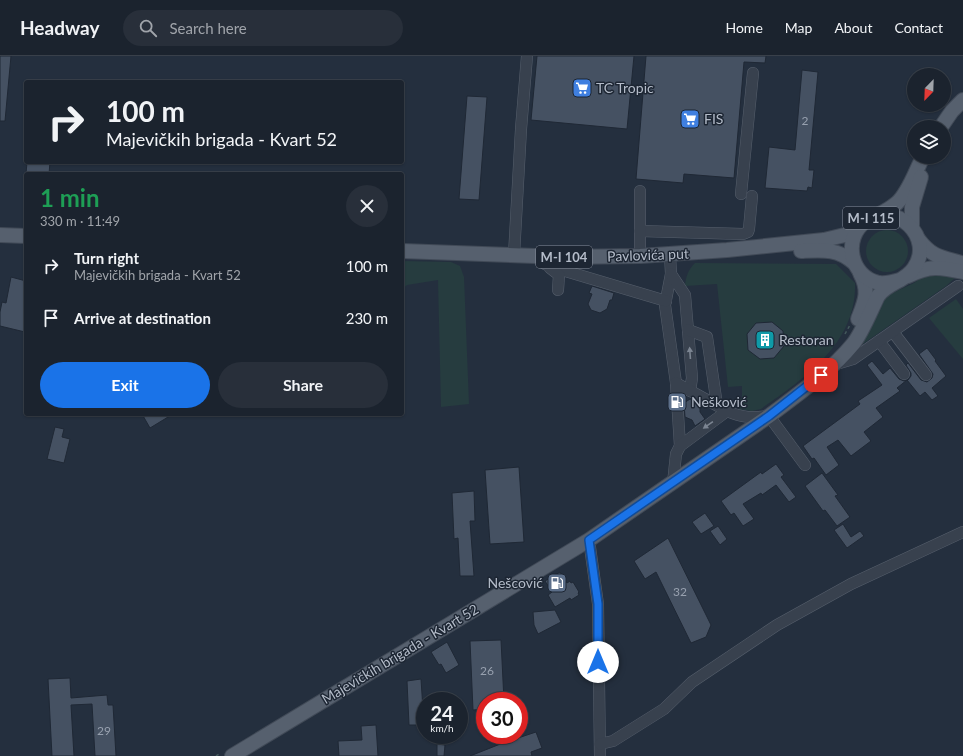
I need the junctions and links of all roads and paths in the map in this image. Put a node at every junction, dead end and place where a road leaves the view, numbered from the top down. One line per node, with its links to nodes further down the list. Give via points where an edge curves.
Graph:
1 (527, 56): 20 (street)
2 (753, 73): 8 (street)
3 (963, 100): 4 (main road)
4 (946, 120)
5 (920, 164): 10 (main road, via 901,199)
6 (926, 164): 12 (main road, via 912,208)
7 (640, 191): 13 (street)
8 (741, 194)
9 (752, 196): 13 (street, via 749,229 744,234)
10 (878, 216): 11 (main road, M-I 115); 12 (main road, M-I 115, via 896,217)
11 (860, 226): 17 (main road, M-I 104, via 849,234 824,240); 24 (main road, M-I 115, via 854,234 851,253)
12 (912, 227): 16 (main road, M-I 115)
13 (640, 231): 21 (street)
14 (0, 234): 15 (main road)
15 (24, 236)
16 (919, 240): 23 (main road, M-I 115, via 927,250 936,255); 27 (main road, M-I 115, via 918,259 914,268)
17 (727, 250): 19 (main road, Pavlovića put / M-I 104); 24 (main road, M-I 104, via 830,250 847,256)
18 (404, 251): 20 (main road, Pavlovića put / M-I 104)
19 (670, 255): 21 (main road, Pavlovića put / M-I 104); 26 (street)
20 (514, 256): 22 (main road, Pavlovića put / M-I 104)
21 (640, 256): 22 (main road, Pavlovića put / M-I 104)
22 (540, 260): 29 (street, via 559,275); 30 (street)
23 (963, 264)
24 (857, 268): 27 (main road, M-I 115, via 869,279 879,283 890,283); 36 (main road, M-I 115, via 866,286 865,299 854,328)
25 (963, 272): 27 (main road, M-I 115, via 942,267 930,268 921,269)
26 (671, 274): 30 (street); 32 (street, via 685,295)
27 (904, 278): 36 (main road, M-I 115, via 883,289 854,344)
28 (958, 286): 33 (street)
29 (558, 290)
30 (666, 301): 39 (street)
31 (850, 324): 34 (path)
32 (688, 330): 40 (street, one-way to 32, via 692,378); 41 (street, via 707,337)
33 (893, 332): 35 (street); 38 (street)
34 (844, 337)
35 (879, 341): 36 (street, via 853,359); 37 (street)
36 (832, 365): 43 (main road, Majevičkih brigada - Kvart 52 / M-I 115)
37 (904, 374)
38 (926, 375)
39 (676, 383): 40 (street); 44 (street)
40 (690, 392): 41 (street)
41 (717, 405): 42 (street)
42 (727, 411): 43 (street, via 752,418); 44 (street, one-way to 44)
43 (769, 416): 45 (street); 46 (main road, Majevičkih brigada - Kvart 52 / M-I 115)
44 (680, 446): 46 (street, via 676,454)
45 (805, 465)
46 (673, 483): 48 (main road, Majevičkih brigada - Kvart 52 / M-I 115)
47 (963, 532): 49 (street, via 851,584 777,625 692,682 664,709)
48 (589, 540): 49 (street, via 598,604); 50 (main road, Majevičkih brigada - Kvart 52 / M-I 115)
49 (600, 752)
50 (227, 754): 51 (path)
51 (216, 756)

